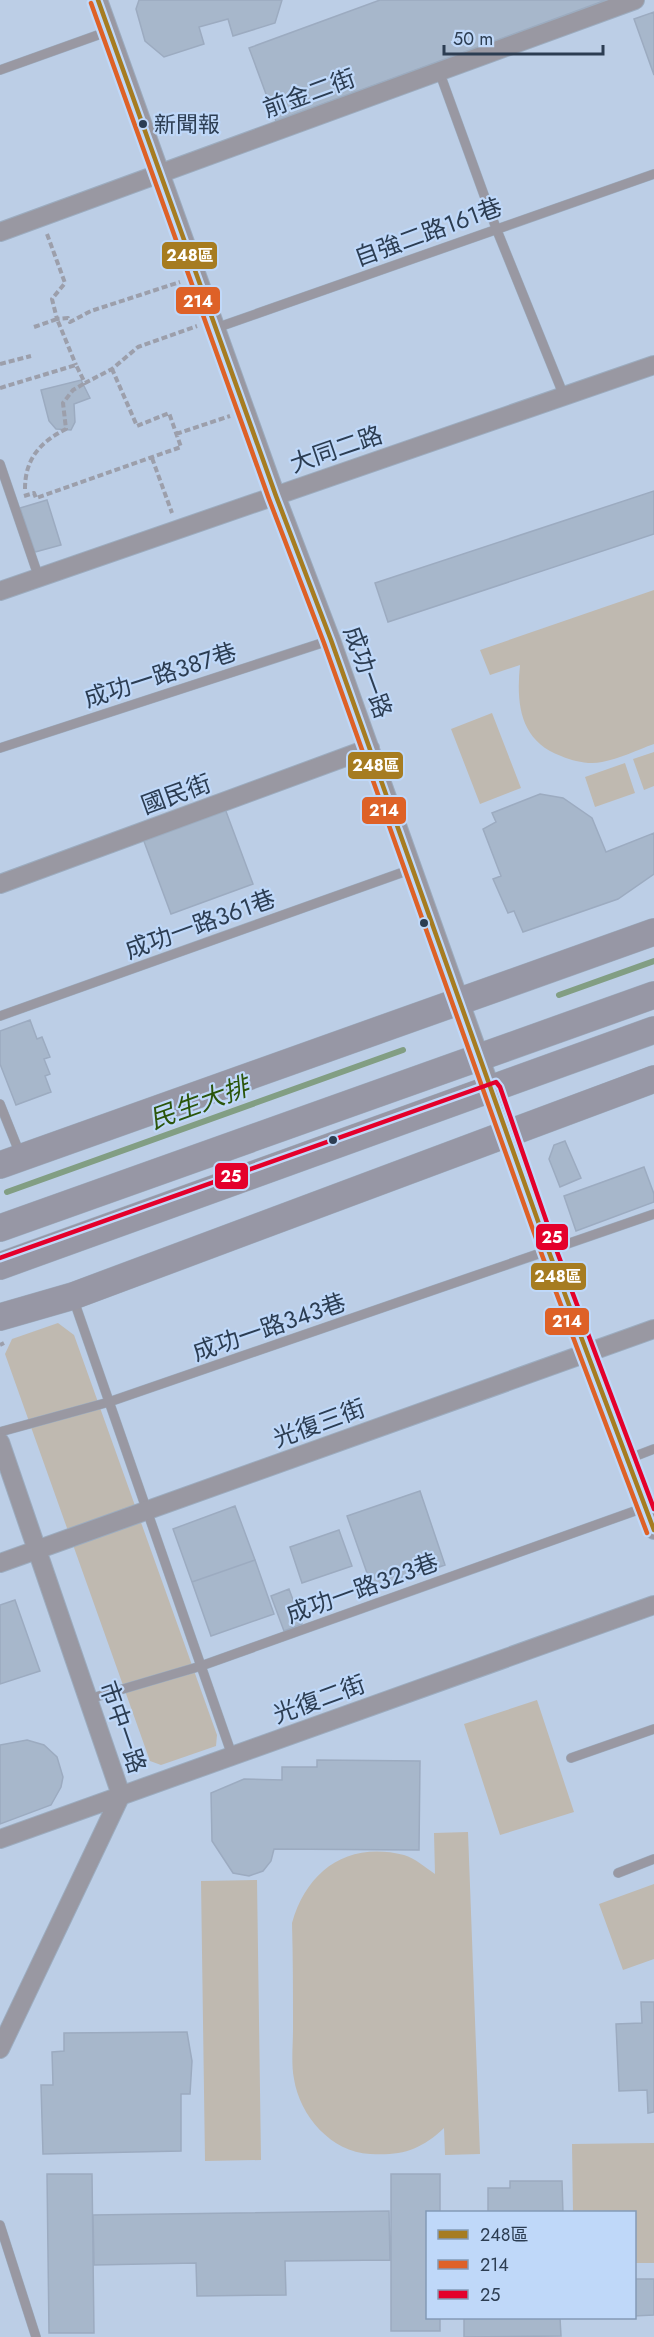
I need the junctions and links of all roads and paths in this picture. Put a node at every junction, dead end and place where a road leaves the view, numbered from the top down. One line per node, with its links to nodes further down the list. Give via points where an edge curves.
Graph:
1 (98, 0): 3 (street, 成功一路)
2 (635, 0): 5 (street, 前金二街)
3 (109, 31): 4 (lane); 6 (street, 成功一路)
4 (0, 70)
5 (439, 71): 6 (street, 前金二街); 9 (lane)
6 (160, 173): 8 (street, 前金二街); 11 (street, 成功一路)
7 (654, 174): 9 (lane, 自強二路161巷)
8 (41, 217): 10 (street, 前金二街); 12 (path, via 65,283 52,299)
9 (496, 228): 13 (lane, 自強二路161巷); 22 (lane)
10 (0, 232)
11 (198, 277): 12 (path, via 91,311 70,322 68,318); 13 (street, 成功一路)
12 (57, 319): 14 (path); 17 (path)
13 (214, 324): 19 (path, via 138,347); 23 (street, 成功一路)
14 (34, 327)
15 (31, 356): 16 (path)
16 (0, 364)
17 (76, 365): 20 (path); 21 (path)
18 (654, 365): 22 (street, 大同二路)
19 (112, 369): 20 (path); 24 (path, via 137,426 170,413)
20 (85, 383): 27 (path, via 63,403 66,429 46,439 32,456 25,478)
21 (0, 388)
22 (564, 396): 28 (street, 大同二路)
23 (246, 411): 24 (path); 28 (street, 成功一路)
24 (176, 434): 25 (path, via 181,447)
25 (152, 458): 27 (path, via 36,498 34,493); 30 (path)
26 (0, 464): 29 (lane)
27 (26, 496): 29 (path)
28 (276, 496): 30 (street, 大同二路); 33 (street, 成功一路)
29 (12, 500): 31 (lane)
30 (179, 529): 31 (street, 大同二路)
31 (39, 578): 32 (street, 大同二路)
32 (0, 591)
33 (332, 640): 34 (lane, 成功一路387巷); 35 (street, 成功一路)
34 (0, 748)
35 (370, 748): 36 (street, 成功一路); 37 (street, 國民街)
36 (412, 869): 40 (street, 成功一路); 41 (lane, 成功一路361巷)
37 (0, 884)
38 (654, 932): 40 (main road)
39 (654, 995): 43 (main road)
40 (462, 1002): 43 (street, 成功一路); 48 (main road)
41 (0, 1016)
42 (654, 1030): 45 (main road)
43 (481, 1056): 45 (street, 成功一路); 50 (main road)
44 (654, 1079): 47 (main road)
45 (493, 1089): 47 (street, 成功一路); 52 (main road)
46 (0, 1104): 48 (lane)
47 (509, 1133): 51 (street, 成功一路); 53 (main road)
48 (11, 1161)
49 (654, 1214): 51 (lane, 成功一路343巷)
50 (0, 1228)
51 (549, 1252): 56 (street, 成功一路); 57 (lane, 成功一路343巷)
52 (0, 1266)
53 (73, 1296): 55 (main road); 57 (lane)
54 (654, 1329): 56 (street, 光復三街)
55 (1, 1335)
56 (588, 1353): 61 (street, 成功一路); 62 (street, 光復三街)
57 (109, 1402): 58 (lane, 成功一路343巷); 62 (lane)
58 (0, 1432)
59 (0, 1442): 64 (street, 市中一路)
60 (654, 1449): 61 (lane)
61 (628, 1459): 63 (street, 成功一路)
62 (147, 1511): 64 (street, 光復三街); 67 (lane)
63 (651, 1520): 67 (lane, 成功一路323巷)
64 (37, 1550): 65 (street, 光復三街); 68 (street, 市中一路)
65 (0, 1563)
66 (654, 1605): 70 (street, 光復二街)
67 (201, 1666): 68 (lane, 成功一路323巷); 70 (lane)
68 (88, 1699): 72 (street, 市中一路)
69 (654, 1730): 71 (lane)
70 (232, 1755): 72 (street, 光復二街)
71 (572, 1758)
72 (120, 1795): 73 (street, 光復二街); 76 (street, 市中一路)
73 (0, 1839)
74 (654, 1859): 75 (lane)
75 (618, 1873)
76 (0, 2049)
77 (0, 2225): 78 (lane)
78 (36, 2337)

